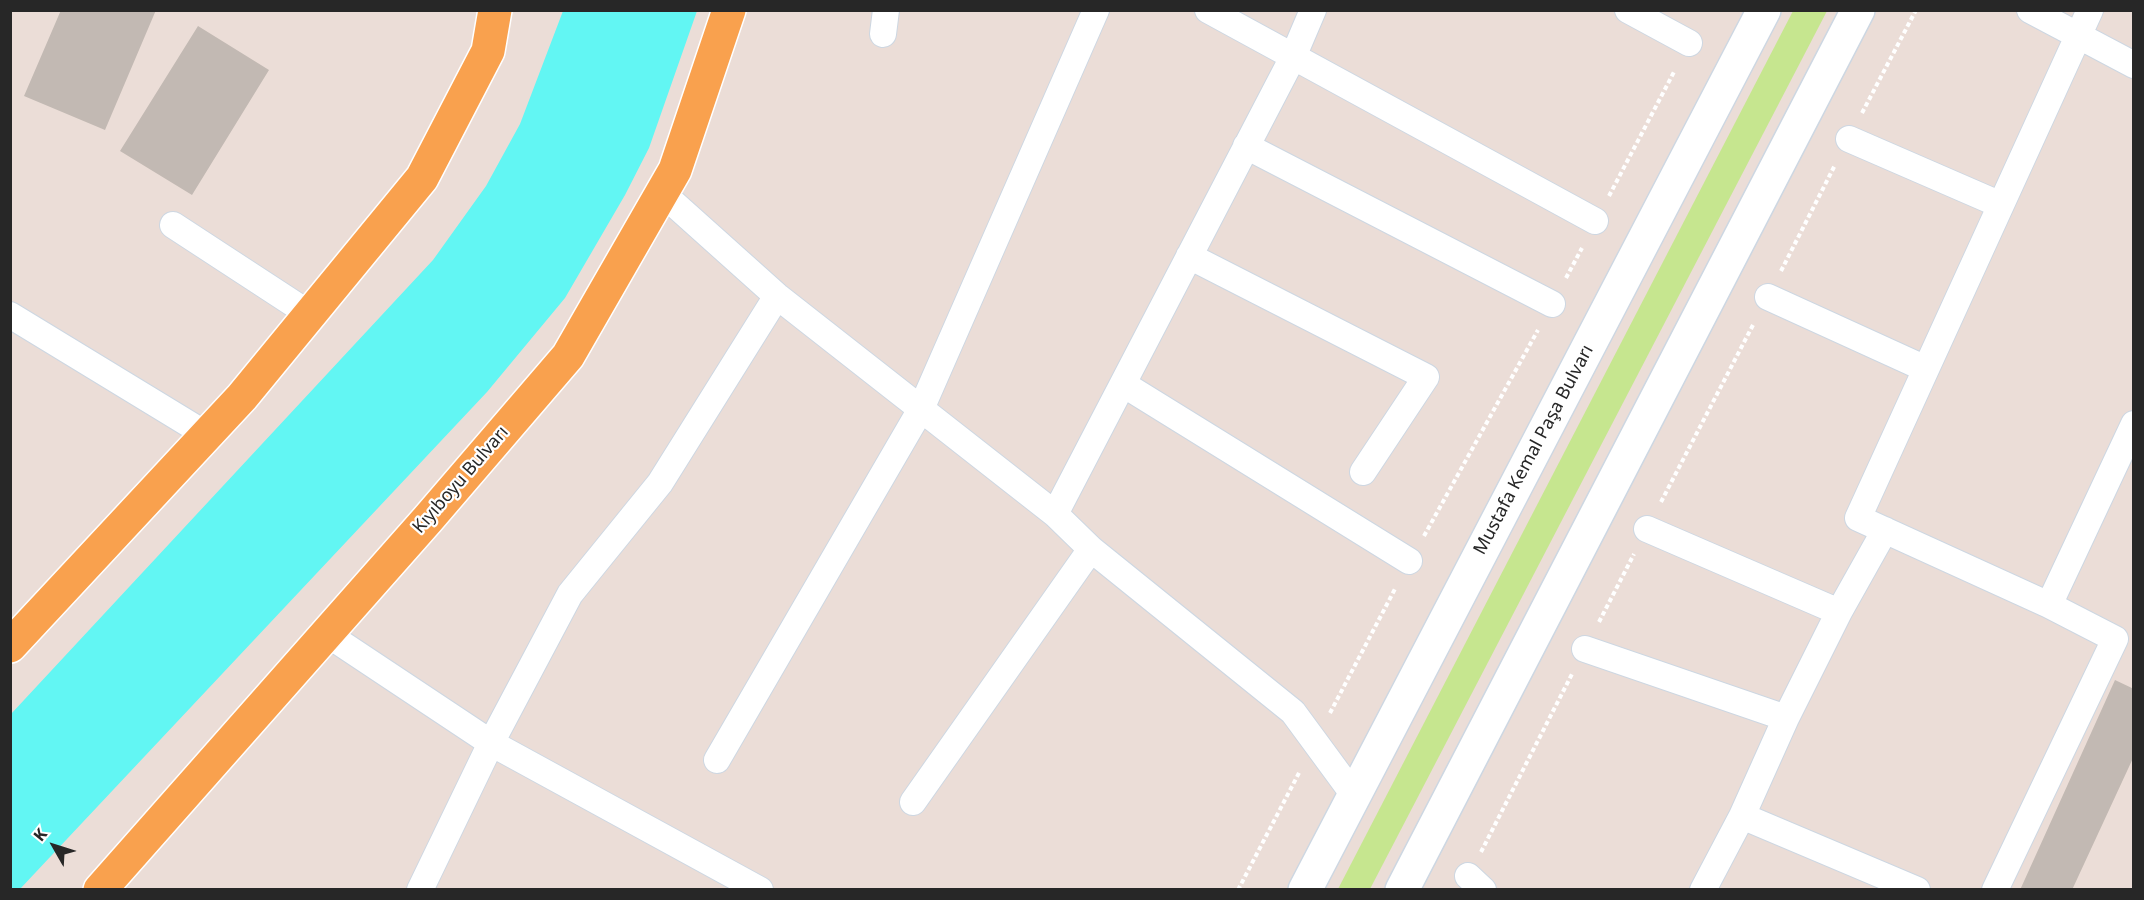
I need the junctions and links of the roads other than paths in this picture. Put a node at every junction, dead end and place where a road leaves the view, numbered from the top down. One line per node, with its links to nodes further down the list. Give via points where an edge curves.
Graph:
1 (495, 10): 31 (main road, via 488,51 422,178)
2 (729, 10): 17 (main road, Kıyıboyu Bulvarı, via 675,170)
3 (1096, 10): 29 (street)
4 (1208, 10): 13 (street)
5 (1313, 10): 13 (street)
6 (1628, 10): 12 (street)
7 (1764, 10): 46 (main road, Mustafa Kemal Paşa Bulvarı)
8 (1857, 10): 53 (main road)
9 (2030, 10): 11 (street)
10 (2090, 10): 11 (street)
11 (2078, 36): 14 (street); 18 (street)
12 (1689, 43)
13 (1293, 57): 16 (street); 19 (street)
14 (2133, 65)
15 (1849, 139): 18 (street)
16 (1246, 146): 21 (street); 24 (street)
17 (662, 193): 22 (street); 40 (main road, Kıyıboyu Bulvarı, via 568,356)
18 (2001, 205): 27 (street)
19 (1595, 221)
20 (173, 225): 25 (street)
21 (1189, 256): 28 (street); 32 (street, via 1426,377)
22 (777, 296): 29 (street); 44 (street, via 660,483 570,594)
23 (1768, 297): 27 (street)
24 (1552, 304)
25 (297, 306)
26 (10, 315): 31 (street)
27 (1926, 369): 35 (street, via 1858,518)
28 (1123, 384): 33 (street); 37 (street)
29 (921, 409): 33 (street); 45 (street)
30 (2133, 424): 38 (street)
31 (207, 435): 41 (main road)
32 (1363, 472)
33 (1055, 513): 36 (street)
34 (1647, 529): 39 (street)
35 (1885, 530): 38 (street); 39 (street)
36 (1091, 549): 46 (street, via 1293,712); 47 (street)
37 (1409, 561)
38 (2049, 605): 56 (street, via 2115,639)
39 (1839, 612): 43 (street)
40 (327, 634): 44 (street); 49 (main road, Kıyıboyu Bulvarı)
41 (10, 646)
42 (1585, 650): 43 (street)
43 (1786, 718): 48 (street)
44 (492, 743): 50 (street); 51 (street)
45 (717, 760)
46 (1354, 795): 52 (main road, Mustafa Kemal Paşa Bulvarı)
47 (913, 802)
48 (1742, 816): 54 (street); 55 (street)
49 (100, 890)
50 (420, 890)
51 (760, 890)
52 (1305, 890)
53 (1402, 890)
54 (1703, 890)
55 (1917, 890)
56 (1995, 890)

